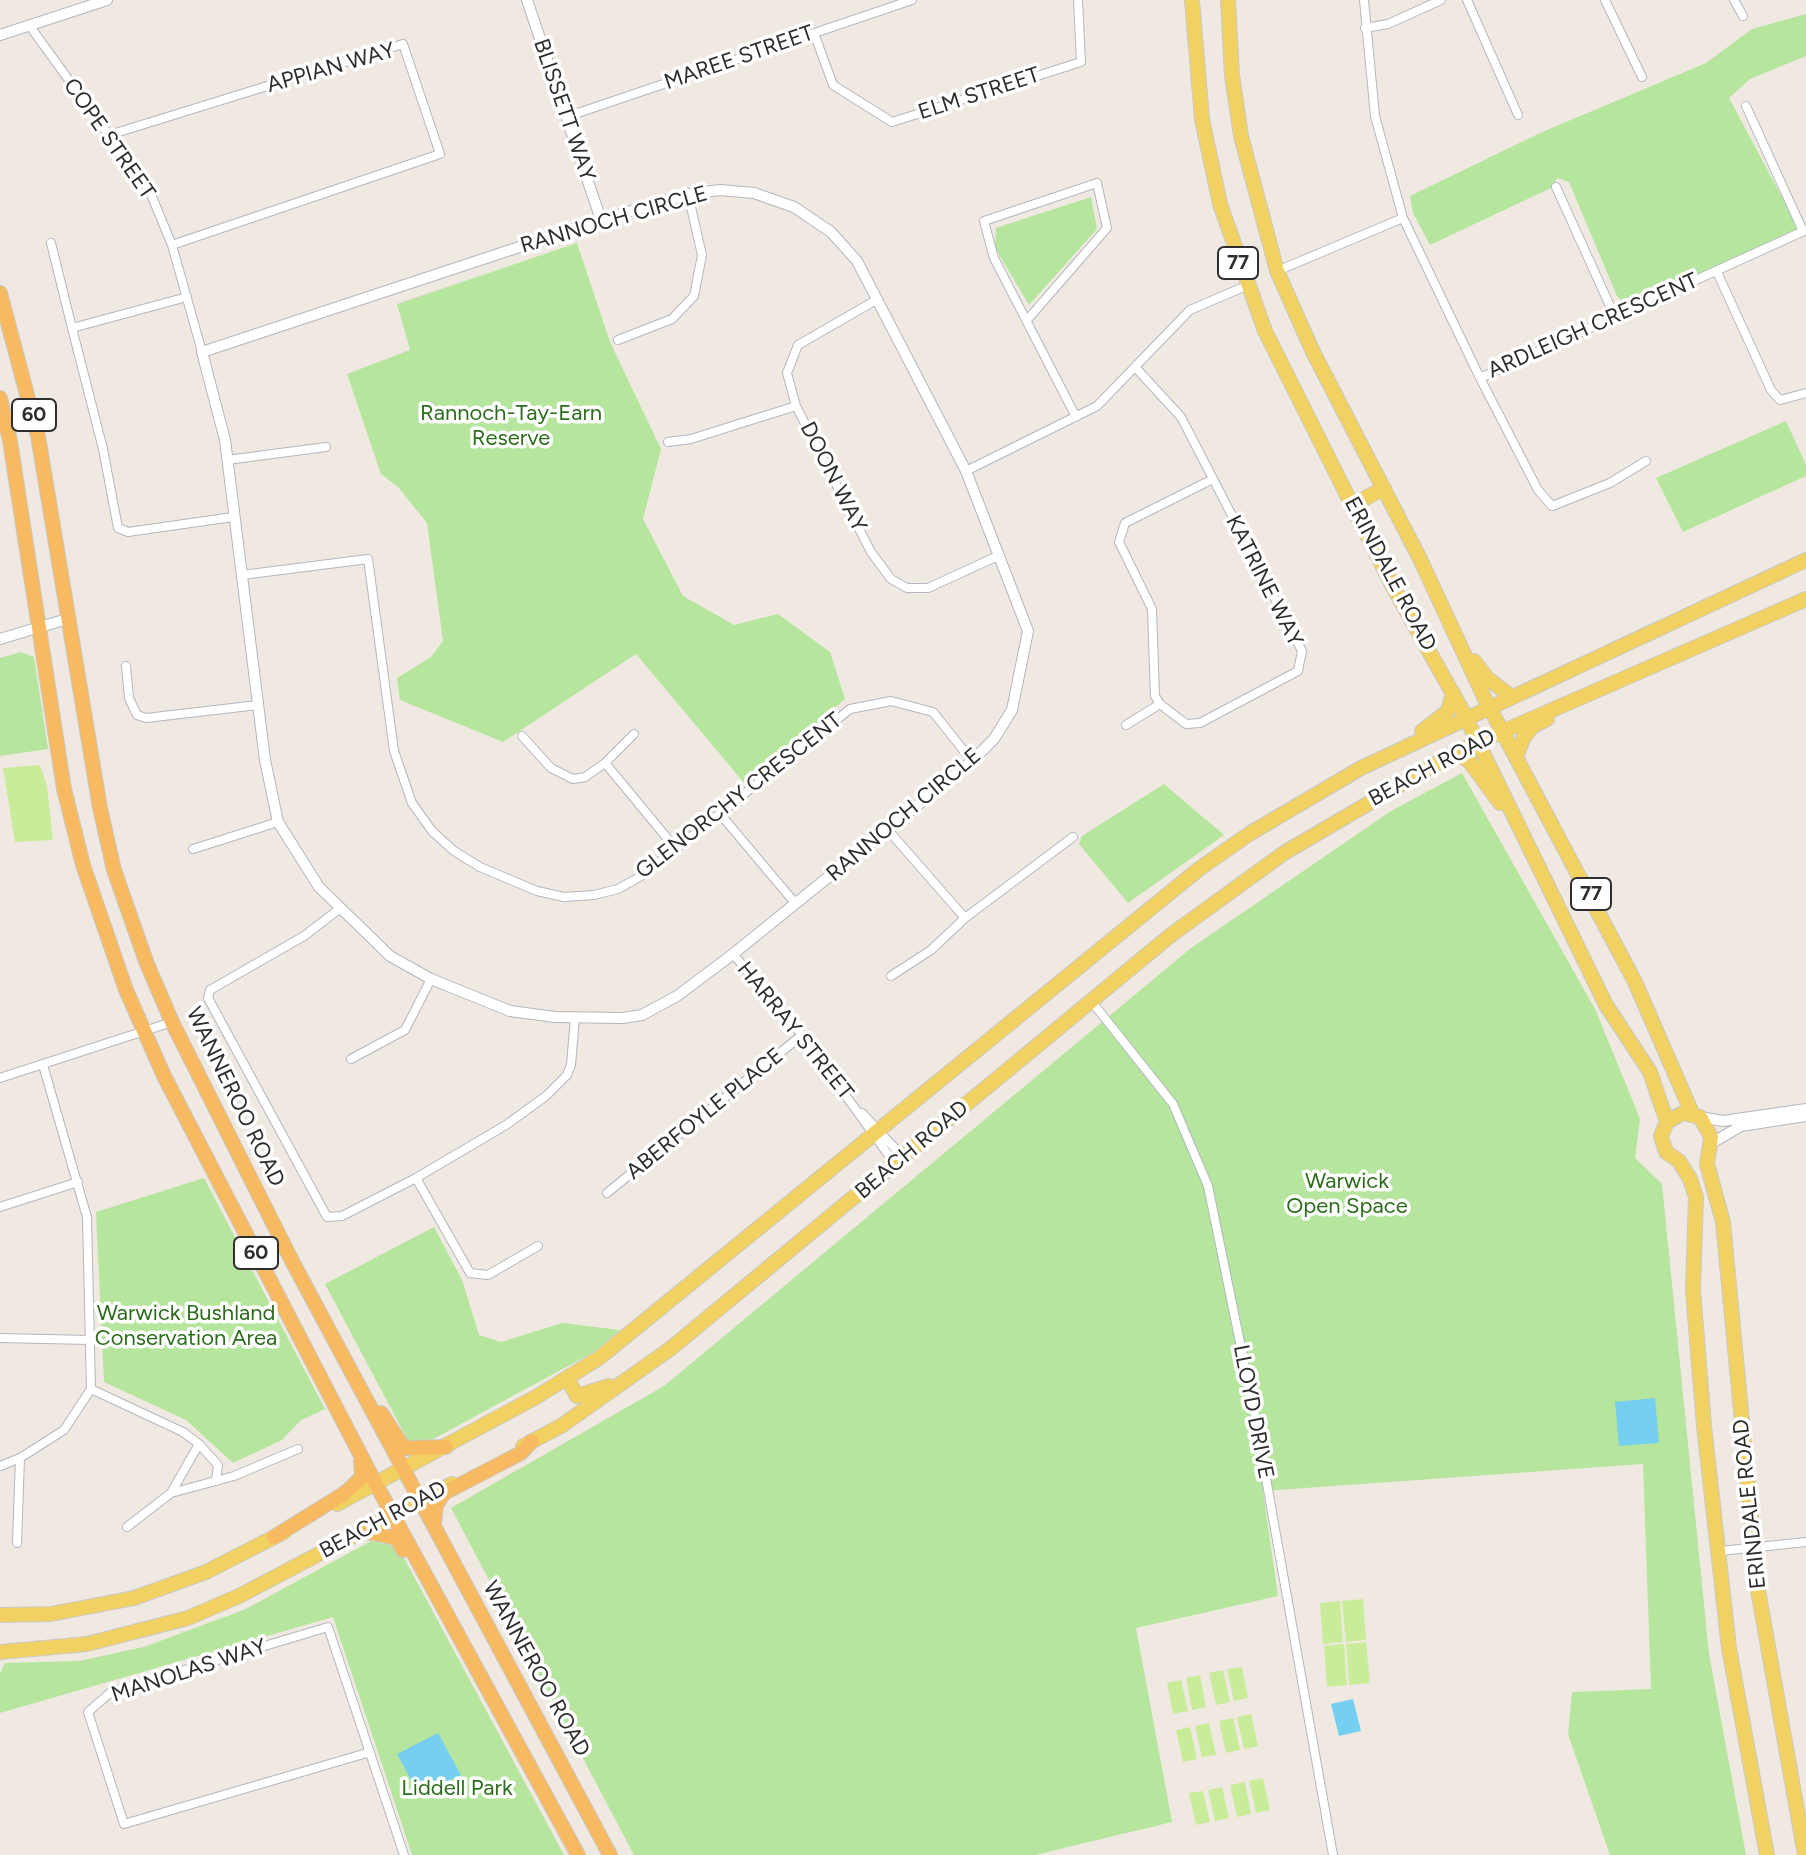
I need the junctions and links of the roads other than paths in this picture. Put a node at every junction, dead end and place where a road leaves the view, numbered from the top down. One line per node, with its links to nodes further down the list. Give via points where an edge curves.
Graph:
1 (107, 0): 13 (street)
2 (527, 0): 20 (street, BLISSETT WAY)
3 (912, 0): 15 (street, MAREE STREET)
4 (1078, 0): 15 (street, ELM STREET, via 1081,62 892,122 833,85)
5 (1192, 0): 31 (main road, ERINDALE ROAD / 77, via 1206,142)
6 (1228, 0): 29 (main road, ERINDALE ROAD / 77, via 1243,145)
7 (1364, 0): 14 (street, ARDLEIGH CRESCENT)
8 (1441, 0): 14 (street, via 1388,24)
9 (1467, 0): 19 (street)
10 (1605, 0): 17 (street)
11 (1734, 0): 12 (street)
12 (1743, 16)
13 (29, 25): 16 (street); 21 (street, COPE STREET)
14 (1365, 28): 24 (street, ARDLEIGH CRESCENT, via 1375,116)
15 (814, 33): 20 (street, MAREE STREET)
16 (0, 35)
17 (1642, 77)
18 (1746, 106): 26 (street)
19 (1518, 115)
20 (566, 117): 25 (street, BLISSETT WAY)
21 (109, 135): 28 (street, COPE STREET, via 150,192); 28 (street, APPIAN WAY, via 403,44 440,154)
22 (1556, 187): 35 (street)
23 (688, 194): 25 (street, RANNOCH CIRCLE); 34 (street, RANNOCH CIRCLE, via 738,191 794,207 846,247); 38 (street, via 702,255 694,296 672,319)
24 (1403, 218): 29 (street); 41 (street, ARDLEIGH CRESCENT)
25 (601, 220): 39 (street, RANNOCH CIRCLE)
26 (1804, 231): 30 (street, ARDLEIGH CRESCENT)
27 (51, 243): 37 (street)
28 (172, 245): 33 (street, COPE STREET)
29 (1277, 271): 52 (main road, ERINDALE ROAD / 77)
30 (1717, 272): 35 (street, ARDLEIGH CRESCENT); 42 (street, via 1771,390 1780,400)
31 (1246, 286): 40 (street, via 1190,310); 53 (main road, ERINDALE ROAD / 77)
32 (0, 293): 60 (highway, WANNEROO ROAD / 60, via 38,436)
33 (187, 297): 37 (street); 39 (street, COPE STREET)
34 (878, 299): 44 (street, DOON WAY, via 798,345 787,373); 50 (street, RANNOCH CIRCLE)
35 (1615, 317): 41 (street, ARDLEIGH CRESCENT)
36 (1028, 319): 36 (street, via 1107,228 1097,183 984,221 994,258); 45 (street)
37 (72, 328): 54 (street, via 118,528 128,532)
38 (618, 340)
39 (202, 352): 48 (street, RANNOCH CIRCLE)
40 (1135, 367): 45 (street, via 1097,406); 51 (street, KATRINE WAY, via 1181,417)
41 (1480, 378): 49 (street, via 1538,490 1552,506 1610,483)
42 (1806, 393)
43 (0, 398): 61 (highway, 60)
44 (796, 406): 46 (street); 55 (street, DOON WAY, via 871,552 891,579 907,588 928,588)
45 (1076, 417): 50 (street)
46 (668, 442)
47 (326, 447): 48 (street)
48 (227, 460): 54 (street, RANNOCH CIRCLE)
49 (1646, 461)
50 (966, 471): 55 (street, RANNOCH CIRCLE)
51 (1213, 479): 67 (street, via 1125,523 1119,542 1152,609 1155,696); 67 (street, KATRINE WAY, via 1302,651 1298,671 1200,723 1186,724)
52 (1384, 488): 53 (main road); 59 (main road, ERINDALE ROAD / 77)
53 (1353, 505): 65 (main road, ERINDALE ROAD / 77)
54 (233, 517): 57 (street, RANNOCH CIRCLE)
55 (1000, 555): 78 (street, RANNOCH CIRCLE, via 1028,631 1012,710)
56 (1806, 560): 66 (main road, BEACH ROAD)
57 (242, 575): 68 (street, RANNOCH CIRCLE); 86 (street, GLENORCHY CRESCENT, via 368,559 400,776 432,831 454,851 522,886 564,897 618,889)
58 (1806, 599): 64 (main road, BEACH ROAD)
59 (1441, 606): 66 (main road, via 1487,678); 69 (main road, ERINDALE ROAD / 77)
60 (67, 619): 61 (street); 96 (highway, WANNEROO ROAD / 60, via 114,870)
61 (38, 626): 62 (street); 97 (highway, 60, via 51,723 76,839)
62 (0, 639)
63 (126, 666): 68 (street, via 129,698 137,715 146,718)
64 (1594, 692): 72 (main road, BEACH ROAD); 77 (main road, via 1533,726)
65 (1453, 693): 70 (main road, ERINDALE ROAD / 77); 79 (main road, via 1448,711 1436,723)
66 (1512, 697): 69 (main road, BEACH ROAD)
67 (1160, 704): 71 (street)
68 (258, 705): 82 (street, RANNOCH CIRCLE)
69 (1490, 708): 70 (main road, BEACH ROAD); 72 (main road, ERINDALE ROAD / 77)
70 (1467, 719): 75 (main road, ERINDALE ROAD / 77); 79 (main road, BEACH ROAD)
71 (1126, 725)
72 (1502, 731): 75 (main road, BEACH ROAD); 77 (main road, ERINDALE ROAD / 77)
73 (634, 734): 80 (street)
74 (522, 736): 80 (street, via 561,776 585,777)
75 (1478, 742): 76 (main road, BEACH ROAD); 87 (main road, ERINDALE ROAD / 77)
76 (1456, 752): 87 (main road, via 1497,797 1520,845); 94 (main road, BEACH ROAD, via 1264,866)
77 (1516, 757): 103 (main road, ERINDALE ROAD / 77, via 1628,968)
78 (972, 761): 81 (street, GLENORCHY CRESCENT, via 933,712 891,701 850,709); 83 (street, RANNOCH CIRCLE)
79 (1377, 761): 106 (main road, BEACH ROAD, via 1292,807 1199,869)
80 (605, 763): 86 (street)
81 (721, 815): 86 (street, GLENORCHY CRESCENT); 88 (street)
82 (278, 822): 85 (street); 89 (street, RANNOCH CIRCLE, via 298,859)
83 (888, 830): 88 (street, RANNOCH CIRCLE); 90 (street)
84 (1073, 837): 90 (street)
85 (193, 849)
86 (677, 850)
87 (1537, 865): 105 (main road, ERINDALE ROAD / 77, via 1606,1005 1650,1072)
88 (795, 903): 91 (street, RANNOCH CIRCLE)
89 (338, 910): 93 (street, RANNOCH CIRCLE, via 390,956); 110 (street, via 304,936 210,990 208,998 327,1217 342,1216)
90 (965, 918): 92 (street, via 931,950)
91 (733, 954): 95 (street, RANNOCH CIRCLE, via 642,1015); 98 (street, HARRAY STREET)
92 (891, 976)
93 (431, 979): 95 (street, RANNOCH CIRCLE, via 510,1011); 99 (street, via 405,1030)
94 (1092, 1002): 108 (main road, BEACH ROAD); 149 (street, LLOYD DRIVE, via 1173,1104 1208,1186)
95 (575, 1017): 110 (street, via 571,1065 555,1087 506,1125)
96 (172, 1022): 97 (street); 117 (highway, WANNEROO ROAD / 60)
97 (143, 1034): 100 (street); 125 (highway, 60)
98 (802, 1035): 106 (street, HARRAY STREET); 112 (street, ABERFOYLE PLACE)
99 (351, 1059)
100 (43, 1065): 101 (street); 111 (street)
101 (0, 1078)
102 (1806, 1109): 103 (street, via 1723,1121)
103 (1696, 1115): 105 (main road, via 1683,1113); 107 (main road, ERINDALE ROAD, via 1710,1129)
104 (1806, 1116): 107 (street, via 1741,1126)
105 (1667, 1122): 109 (main road, ERINDALE ROAD, via 1662,1144)
106 (876, 1132): 108 (street, HARRAY STREET); 119 (main road, BEACH ROAD, via 649,1318)
107 (1708, 1148): 109 (main road, via 1694,1161); 140 (main road, ERINDALE ROAD, via 1725,1240)
108 (899, 1160): 118 (main road, BEACH ROAD)
109 (1679, 1161): 141 (main road, ERINDALE ROAD, via 1696,1197 1694,1304)
110 (416, 1178): 114 (street, via 470,1273 488,1275)
111 (78, 1182): 113 (street); 116 (street, via 87,1217)
112 (607, 1193)
113 (0, 1207)
114 (538, 1246)
115 (0, 1338): 116 (street)
116 (90, 1340): 120 (street)
117 (344, 1360): 123 (highway, via 404,1448); 128 (highway, WANNEROO ROAD / 60)
118 (642, 1371): 119 (main road, via 583,1397 573,1393); 121 (main road, BEACH ROAD)
119 (567, 1378): 123 (main road, BEACH ROAD)
120 (91, 1389): 122 (street); 126 (street, via 64,1430)
121 (532, 1441): 132 (main road, BEACH ROAD); 135 (highway, via 521,1453 444,1493 436,1505)
122 (199, 1444): 129 (street, via 218,1465); 131 (street)
123 (446, 1447): 128 (main road, BEACH ROAD)
124 (298, 1449): 129 (street)
125 (360, 1453): 130 (highway, 60); 137 (highway, via 362,1477)
126 (20, 1458): 127 (street); 139 (street)
127 (0, 1466)
128 (402, 1469): 130 (main road, BEACH ROAD); 132 (highway, WANNEROO ROAD / 60)
129 (216, 1481): 131 (street)
130 (375, 1484): 133 (highway, 60); 137 (main road, BEACH ROAD)
131 (171, 1493): 134 (street)
132 (419, 1501): 133 (main road, BEACH ROAD); 135 (highway, WANNEROO ROAD / 60)
133 (392, 1514): 136 (main road, BEACH ROAD); 144 (highway, 60)
134 (127, 1527)
135 (435, 1530): 148 (highway, WANNEROO ROAD / 60)
136 (362, 1531): 143 (main road, BEACH ROAD, via 180,1621 87,1644); 144 (highway, via 396,1538)
137 (274, 1537): 142 (main road, BEACH ROAD, via 186,1581 134,1598 51,1614)
138 (1806, 1542): 140 (street)
139 (17, 1543)
140 (1755, 1548): 141 (street); 151 (main road, ERINDALE ROAD)
141 (1720, 1551): 150 (main road, ERINDALE ROAD, via 1729,1648)
142 (0, 1615)
143 (0, 1652)
144 (475, 1666): 147 (highway, 60)
145 (367, 1753): 145 (street, MANOLAS WAY, via 124,1824 88,1712 111,1692 328,1627); 146 (street)
146 (404, 1855)
147 (578, 1855)
148 (610, 1855)
149 (1333, 1855)
150 (1767, 1855)
151 (1805, 1855)

